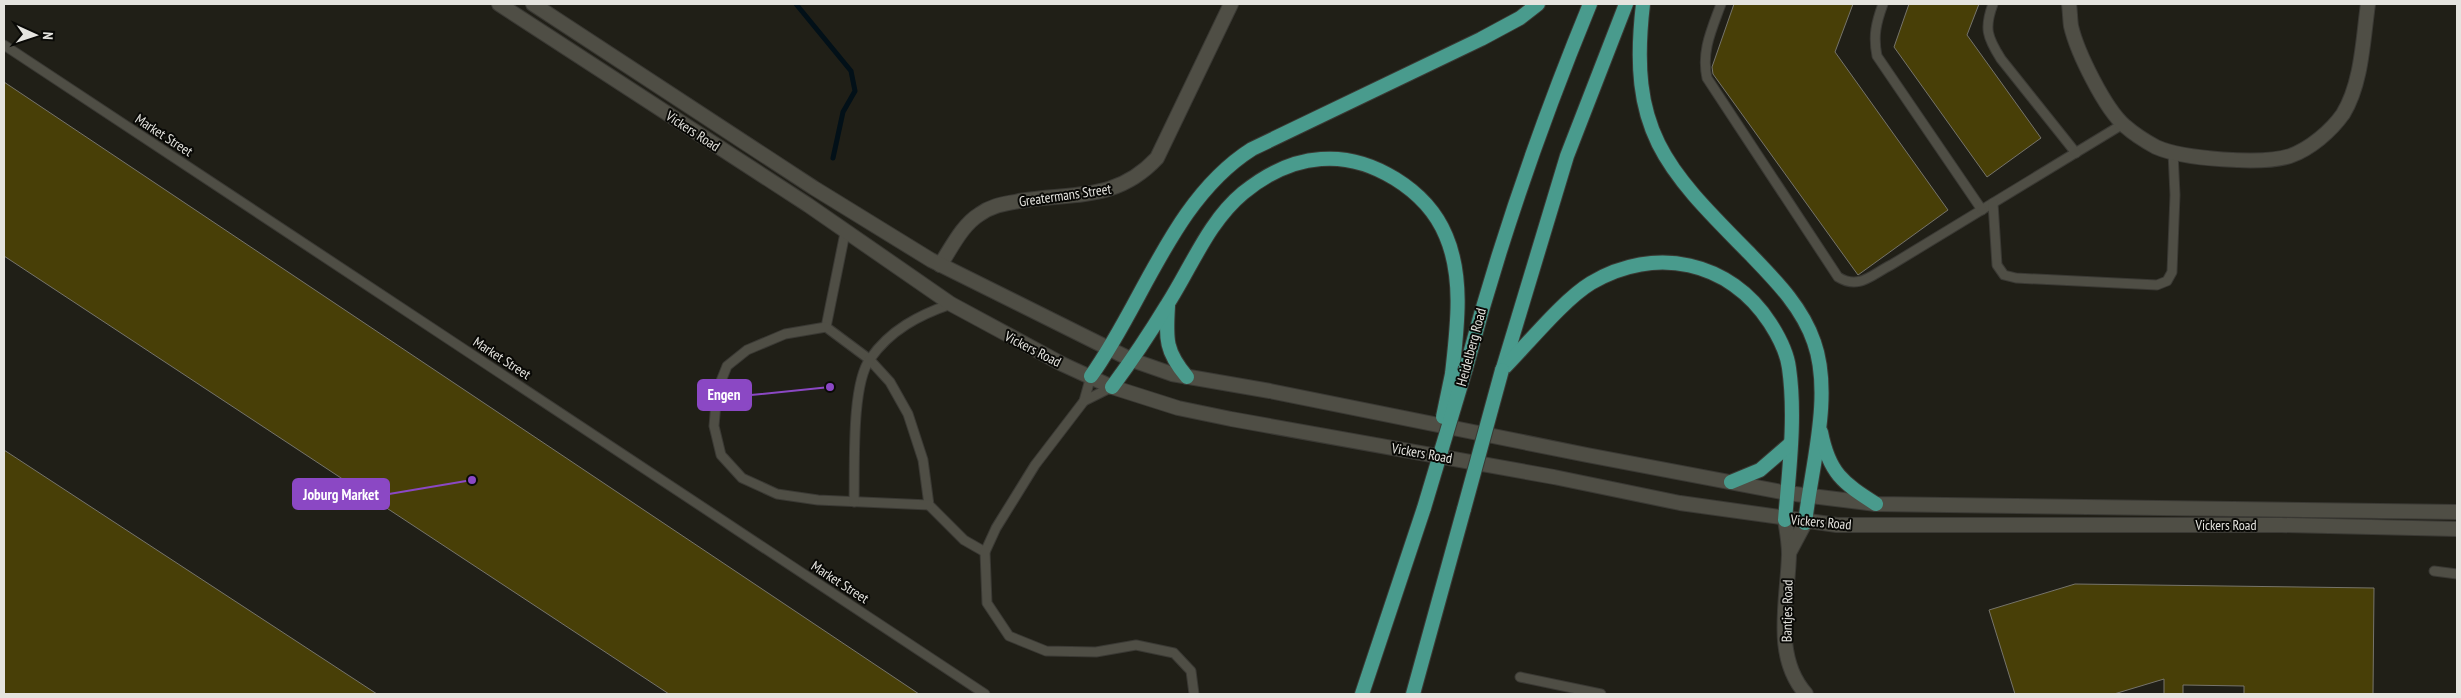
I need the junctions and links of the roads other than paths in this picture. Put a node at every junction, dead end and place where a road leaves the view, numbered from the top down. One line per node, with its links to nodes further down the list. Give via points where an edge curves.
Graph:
1 (499, 4): 19 (main road, Vickers Road, via 808,205)
2 (532, 4): 20 (main road, Vickers Road, via 814,188)
3 (1231, 4): 20 (main road, Greatermans Street, via 1157,158 1139,176 1116,188 989,208 967,224)
4 (1538, 4): 24 (main road, via 1520,18 1252,149 1234,161 1204,190 1182,221)
5 (1590, 4): 40 (main road, Heidelberg Road, bridge, via 1525,171)
6 (1626, 4): 27 (main road, via 1567,156)
7 (1643, 4): 32 (main road, via 1640,87 1659,147 1672,169 1702,205 1791,299 1804,319 1821,370)
8 (1721, 4): 18 (lane, via 1705,50 1707,78 1838,277 1856,284)
9 (1883, 4): 18 (lane, via 1875,26 1877,56)
10 (1993, 4): 16 (lane, via 1987,20 1992,44)
11 (2069, 4): 14 (main road, via 2071,27 2084,62 2100,93)
12 (2368, 4): 15 (main road, via 2352,95 2342,114 2313,144 2292,156 2273,160 2246,161)
13 (4, 45): 50 (lane, Market Street)
14 (2123, 124): 15 (main road, via 2157,147); 16 (lane)
15 (2173, 152): 17 (lane, via 2172,272 2167,281 2157,286 2004,275 1997,265)
16 (2076, 153): 17 (lane)
17 (1993, 203): 18 (lane)
18 (1982, 210)
19 (845, 233): 21 (main road, Vickers Road); 23 (lane)
20 (940, 265): 24 (main road, Vickers Road)
21 (951, 304): 25 (lane, via 907,322); 28 (main road, Vickers Road, via 1062,364)
22 (1168, 305): 26 (main road); 29 (main road, via 1167,345 1173,360); 40 (main road, bridge, via 1206,238 1228,207 1242,193 1278,170 1301,162 1334,158 1373,167 1416,194 1434,213 1446,236 1457,285 1457,330 1452,374)
23 (826, 326): 25 (lane); 37 (lane, via 785,334 747,350 727,366 717,391 714,426 721,455 742,478 777,494)
24 (1111, 348): 26 (main road, Vickers Road); 28 (main road)
25 (869, 359): 37 (lane, via 861,379 857,413); 39 (lane, via 890,382 908,414 923,460)
26 (1132, 360): 29 (main road, Vickers Road); 30 (main road)
27 (1502, 370): 33 (main road, via 1559,310 1602,277 1632,265 1655,262 1696,266 1733,283 1750,296 1776,331 1789,367); 53 (main road, bridge)
28 (1091, 376): 30 (main road, Vickers Road); 31 (lane)
29 (1187, 376): 34 (main road, Vickers Road)
30 (1112, 387): 31 (lane); 42 (main road, Vickers Road, via 1196,412)
31 (1084, 401): 45 (lane, via 1035,465)
32 (1819, 422): 36 (main road); 38 (main road, via 1825,454 1838,477)
33 (1790, 444): 34 (main road, via 1760,470); 35 (main road)
34 (1730, 482): 35 (main road, Vickers Road)
35 (1787, 493): 36 (main road, Vickers Road); 42 (main road)
36 (1808, 496): 38 (main road, Vickers Road); 43 (main road)
37 (854, 502): 39 (lane)
38 (1876, 504): 41 (main road, Vickers Road)
39 (930, 505): 45 (lane, via 964,540)
40 (1424, 508): 52 (main road, Heidelberg Road)
41 (2457, 512)
42 (1785, 520): 43 (main road, Vickers Road); 46 (main road, Bantjes Road)
43 (1805, 522): 44 (main road, Vickers Road, via 1900,526 2242,525); 46 (main road, Bantjes Road)
44 (2457, 529)
45 (985, 552): 51 (lane, via 988,603 1010,636 1046,651 1096,652 1136,645 1174,653 1191,671)
46 (1789, 553): 55 (main road, Bantjes Road, via 1785,643 1790,667)
47 (2434, 571): 48 (lane)
48 (2457, 574)
49 (1520, 677): 54 (lane)
50 (985, 694)
51 (1194, 694)
52 (1362, 694)
53 (1413, 694)
54 (1601, 694)
55 (1806, 694)

